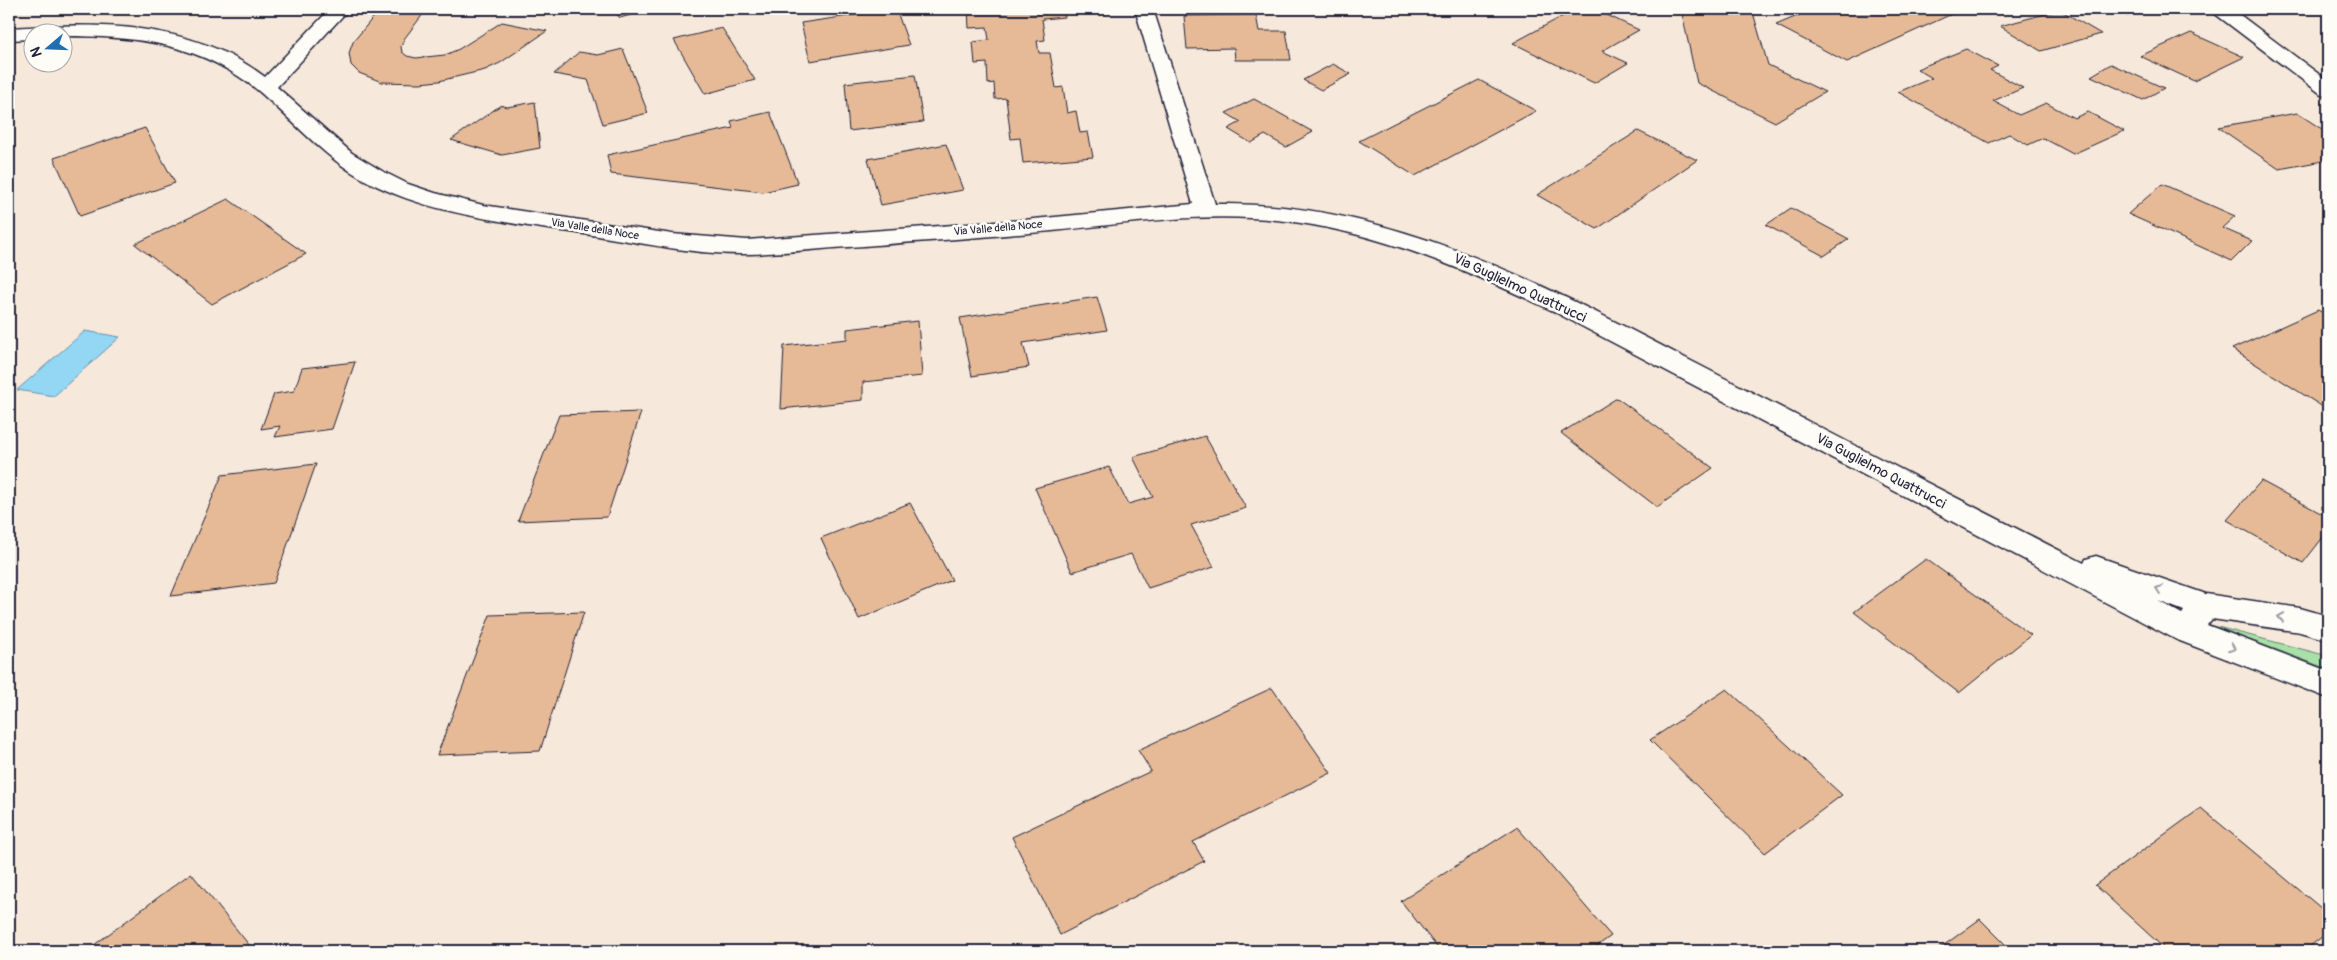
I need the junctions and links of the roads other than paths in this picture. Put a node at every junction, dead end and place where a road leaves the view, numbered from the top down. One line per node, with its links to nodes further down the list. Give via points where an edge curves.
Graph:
1 (340, 9): 7 (street)
2 (1144, 9): 9 (street)
3 (2221, 9): 8 (street)
4 (72, 31): 7 (street, Via Valle della Noce, via 155,36 191,46 245,71)
5 (22, 33): 6 (street, Via Valle della Noce)
6 (9, 34)
7 (266, 87): 9 (street, Via Valle della Noce, via 341,156 404,190 502,214 715,247 1004,228)
8 (2328, 90)
9 (1206, 210): 10 (street, Via Guglielmo Quattrucci, via 1275,213 1344,224 1423,245 1491,272 1562,305)
10 (1998, 532): 11 (street, Via Guglielmo Quattrucci, one-way to 10); 13 (street, Via Guglielmo Quattrucci)
11 (2204, 606): 12 (street, Via Guglielmo Quattrucci, one-way to 11, via 2300,620); 13 (street)
12 (2328, 628)
13 (2186, 630): 14 (street, Via Guglielmo Quattrucci, one-way to 14)
14 (2328, 685)

